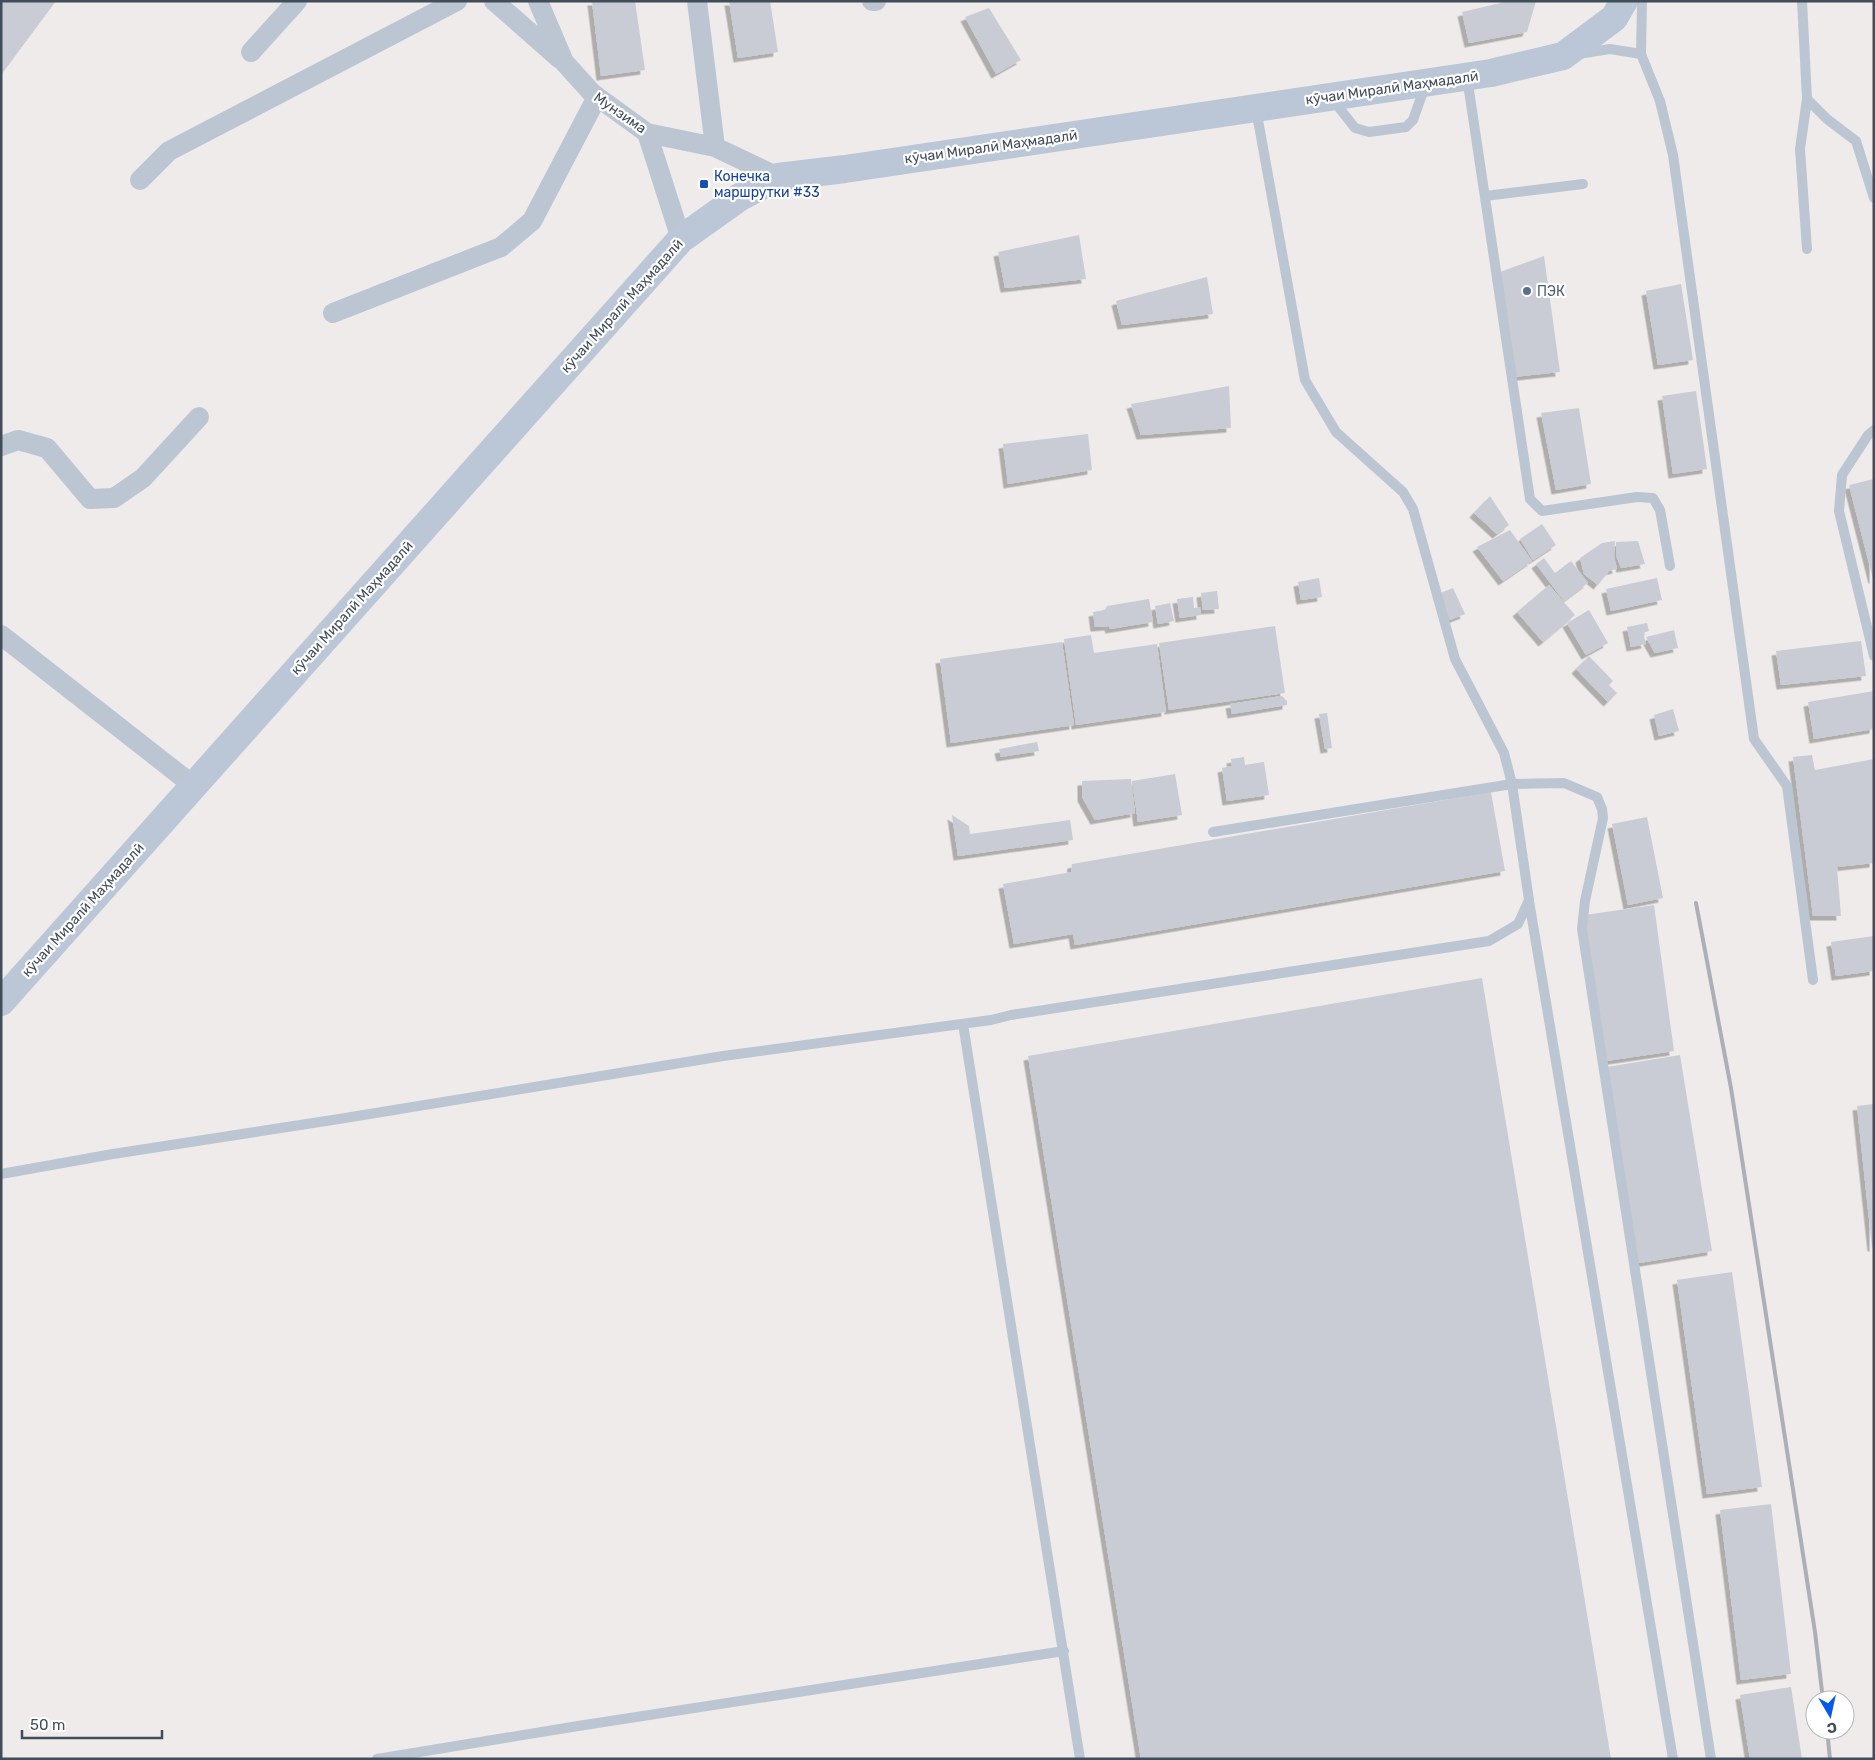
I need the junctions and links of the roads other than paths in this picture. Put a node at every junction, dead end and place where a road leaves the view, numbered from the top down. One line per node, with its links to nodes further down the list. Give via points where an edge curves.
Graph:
1 (297, 1): 11 (street)
2 (457, 1): 24 (street, via 169,150)
3 (494, 1): 14 (street)
4 (538, 1): 14 (street, Мунзима)
5 (697, 1): 22 (street)
6 (872, 1): 7 (street)
7 (876, 1)
8 (1624, 1): 13 (street, кӯчаи Миралӣ Маҳмадалӣ, via 1614,18)
9 (1642, 1): 12 (lane)
10 (1802, 1): 19 (lane)
11 (251, 52)
12 (1641, 54): 13 (lane, via 1610,49); 41 (lane, via 1660,101 1673,155 1754,739 1786,786)
13 (1563, 56): 15 (street, кӯчаи Миралӣ Маҳмадалӣ)
14 (564, 62): 17 (street, Мунзима)
15 (1467, 77): 16 (street, кӯчаи Миралӣ Маҳмадалӣ); 26 (lane)
16 (1426, 83): 18 (street, кӯчаи Миралӣ Маҳмадалӣ); 18 (lane, via 1413,120 1406,127 1369,132 1355,128)
17 (597, 97): 21 (street, Мунзима); 30 (street, via 532,221 501,247)
18 (1331, 97): 20 (street, кӯчаи Миралӣ Маҳмадалӣ)
19 (1807, 99): 27 (lane, via 1856,141); 29 (lane, via 1800,149)
20 (1255, 108): 23 (street, кӯчаи Миралӣ Маҳмадалӣ); 37 (lane, via 1305,380 1336,432 1403,492 1413,509 1455,659 1504,753)
21 (647, 133): 22 (street, Мунзима); 28 (street)
22 (715, 147): 23 (street, Мунзима)
23 (778, 177): 28 (street, кӯчаи Миралӣ Маҳмадалӣ, via 740,197)
24 (140, 180)
25 (1583, 184): 26 (lane)
26 (1485, 196): 34 (lane, via 1530,499 1542,511 1637,497 1653,498 1660,510)
27 (1874, 198)
28 (681, 239): 38 (street, кӯчаи Миралӣ Маҳмадалӣ)
29 (1807, 249)
30 (333, 313)
31 (199, 417): 33 (street, via 143,478 114,498 90,499 47,448 18,440)
32 (1874, 430): 36 (lane, via 1842,475 1840,510)
33 (1, 446)
34 (1670, 566)
35 (1, 635): 38 (street)
36 (1874, 656)
37 (1512, 784): 39 (lane); 40 (lane); 49 (lane, via 1564,783 1597,797 1602,809 1582,929)
38 (194, 786): 42 (street, кӯчаи Миралӣ Маҳмадалӣ)
39 (1213, 832)
40 (1529, 900): 43 (lane, via 1518,924 1489,941); 48 (lane)
41 (1813, 980)
42 (1, 1002)
43 (963, 1024): 44 (lane, via 723,1056); 45 (lane)
44 (1, 1174)
45 (1064, 1651): 46 (lane); 47 (lane)
46 (377, 1759)
47 (1080, 1759)
48 (1674, 1759)
49 (1711, 1759)

